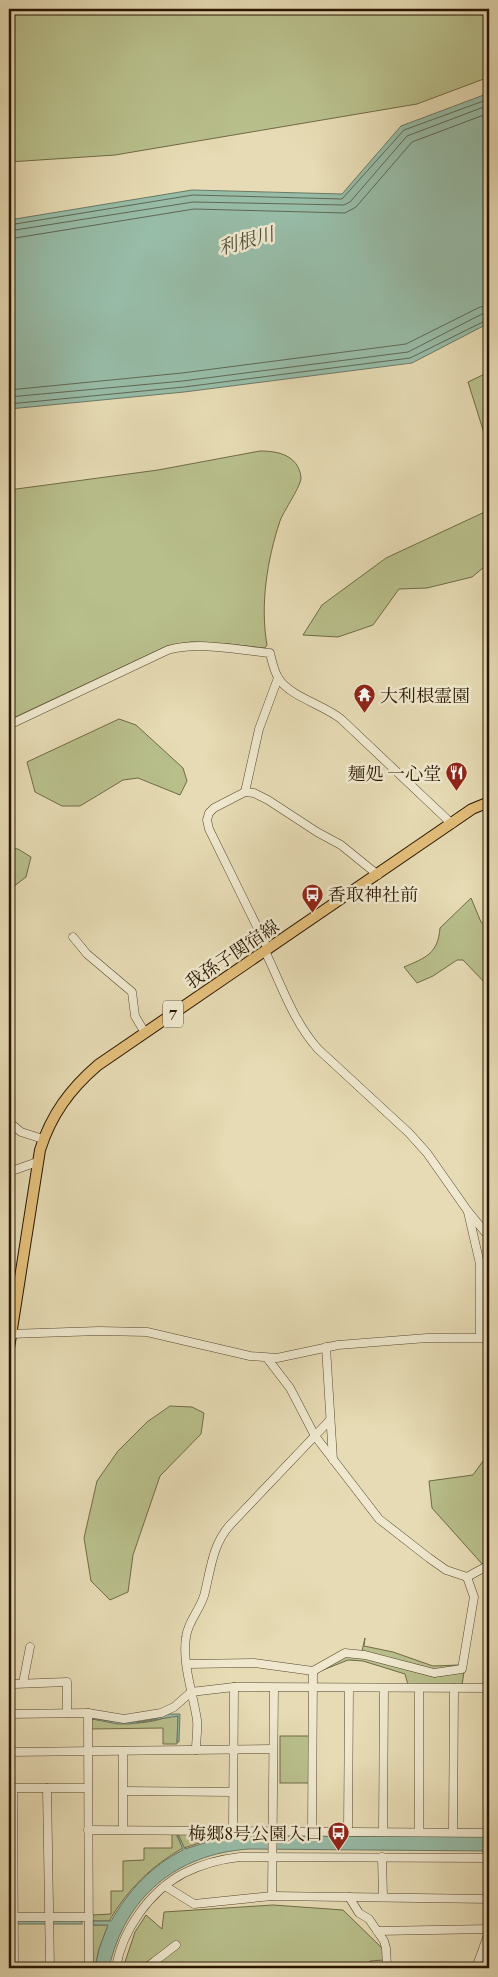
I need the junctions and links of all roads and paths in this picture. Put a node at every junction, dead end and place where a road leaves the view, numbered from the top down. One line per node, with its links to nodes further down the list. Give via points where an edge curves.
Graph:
1 (278, 678): 2 (street, via 270,653 180,647 153,656); 3 (street, via 259,729); 5 (street, via 285,686 341,719)
2 (9, 725)
3 (245, 792): 6 (street, via 268,800 341,845); 8 (street, via 214,808 207,820)
4 (489, 802): 5 (main road, 我孫子関宿線 / 7, via 472,809)
5 (452, 824): 6 (main road, 我孫子関宿線 / 7)
6 (378, 875): 8 (main road, 我孫子関宿線 / 7)
7 (73, 937): 9 (street, via 87,954 132,992 135,1016)
8 (266, 950): 9 (main road, 我孫子関宿線 / 7); 14 (street, via 308,1038 409,1133)
9 (145, 1033): 11 (main road, 我孫子関宿線 / 7, via 80,1081 58,1108)
10 (9, 1122): 11 (street, via 21,1132)
11 (43, 1139): 12 (main road, 我孫子関宿線 / 7)
12 (37, 1162): 13 (street); 16 (main road, 我孫子関宿線 / 7)
13 (9, 1172)
14 (467, 1210): 15 (street); 17 (street, via 480,1264)
15 (489, 1237)
16 (10, 1334): 20 (main road, 我孫子関宿線 / 7); 21 (street, via 147,1332)
17 (480, 1337): 18 (street); 19 (street)
18 (489, 1338)
19 (326, 1347): 21 (street); 22 (street)
20 (9, 1348)
21 (267, 1358): 23 (street, via 290,1388)
22 (330, 1420): 23 (street); 24 (street)
23 (315, 1436): 24 (street); 28 (street, via 220,1537 211,1561 204,1598 187,1630)
24 (333, 1460): 26 (street, via 379,1519 446,1570)
25 (489, 1565): 26 (street)
26 (467, 1578): 29 (street, via 474,1598 462,1669 434,1673 366,1655 345,1653)
27 (30, 1647): 31 (street)
28 (187, 1664): 29 (street, via 254,1662); 40 (street)
29 (313, 1671): 33 (street)
30 (9, 1681): 31 (street)
31 (23, 1683): 41 (street, via 67,1682)
32 (234, 1687): 34 (street); 40 (street); 46 (street)
33 (313, 1687): 34 (street); 35 (street); 58 (street)
34 (274, 1688): 44 (street)
35 (348, 1688): 36 (street); 59 (street)
36 (384, 1688): 37 (street); 60 (street)
37 (419, 1688): 38 (street); 61 (street)
38 (454, 1688): 39 (street); 62 (street)
39 (489, 1688)
40 (191, 1692): 42 (street, via 174,1708 142,1717 124,1720); 45 (street, via 197,1721)
41 (67, 1713): 42 (street); 43 (street)
42 (88, 1713): 47 (street)
43 (9, 1714)
44 (273, 1749): 46 (street); 63 (street)
45 (196, 1750): 46 (street); 48 (street)
46 (233, 1750): 54 (street)
47 (88, 1751): 48 (street); 49 (street); 52 (street)
48 (123, 1751): 53 (street)
49 (9, 1752)
50 (11, 1788): 51 (street); 73 (street)
51 (47, 1788): 52 (street); 74 (street)
52 (88, 1788): 55 (street)
53 (124, 1791): 54 (street); 56 (street)
54 (233, 1792): 57 (street)
55 (88, 1830): 56 (street); 75 (street)
56 (124, 1830): 57 (street)
57 (233, 1831): 63 (street)
58 (312, 1832): 59 (street); 63 (street)
59 (348, 1832): 60 (street)
60 (383, 1832): 61 (street)
61 (418, 1832): 62 (street)
62 (453, 1832): 64 (street)
63 (273, 1833): 65 (street)
64 (489, 1833)
65 (273, 1853): 66 (street); 68 (street, via 222,1859 183,1874); 69 (street)
66 (382, 1857): 67 (street); 71 (street)
67 (489, 1858)
68 (165, 1886): 69 (street, via 194,1904); 82 (street, via 131,1926)
69 (272, 1896): 70 (street)
70 (349, 1897): 71 (street); 76 (street)
71 (382, 1897): 72 (street)
72 (489, 1898)
73 (11, 1917): 74 (street); 79 (street)
74 (49, 1917): 75 (street); 80 (street)
75 (89, 1917): 81 (street)
76 (377, 1931): 77 (street); 84 (street, via 386,1948)
77 (489, 1931): 85 (street, via 476,1968)
78 (176, 1944): 83 (street)
79 (14, 1968)
80 (50, 1968)
81 (89, 1968)
82 (116, 1968)
83 (146, 1968)
84 (388, 1968): 85 (street)
85 (416, 1968)

